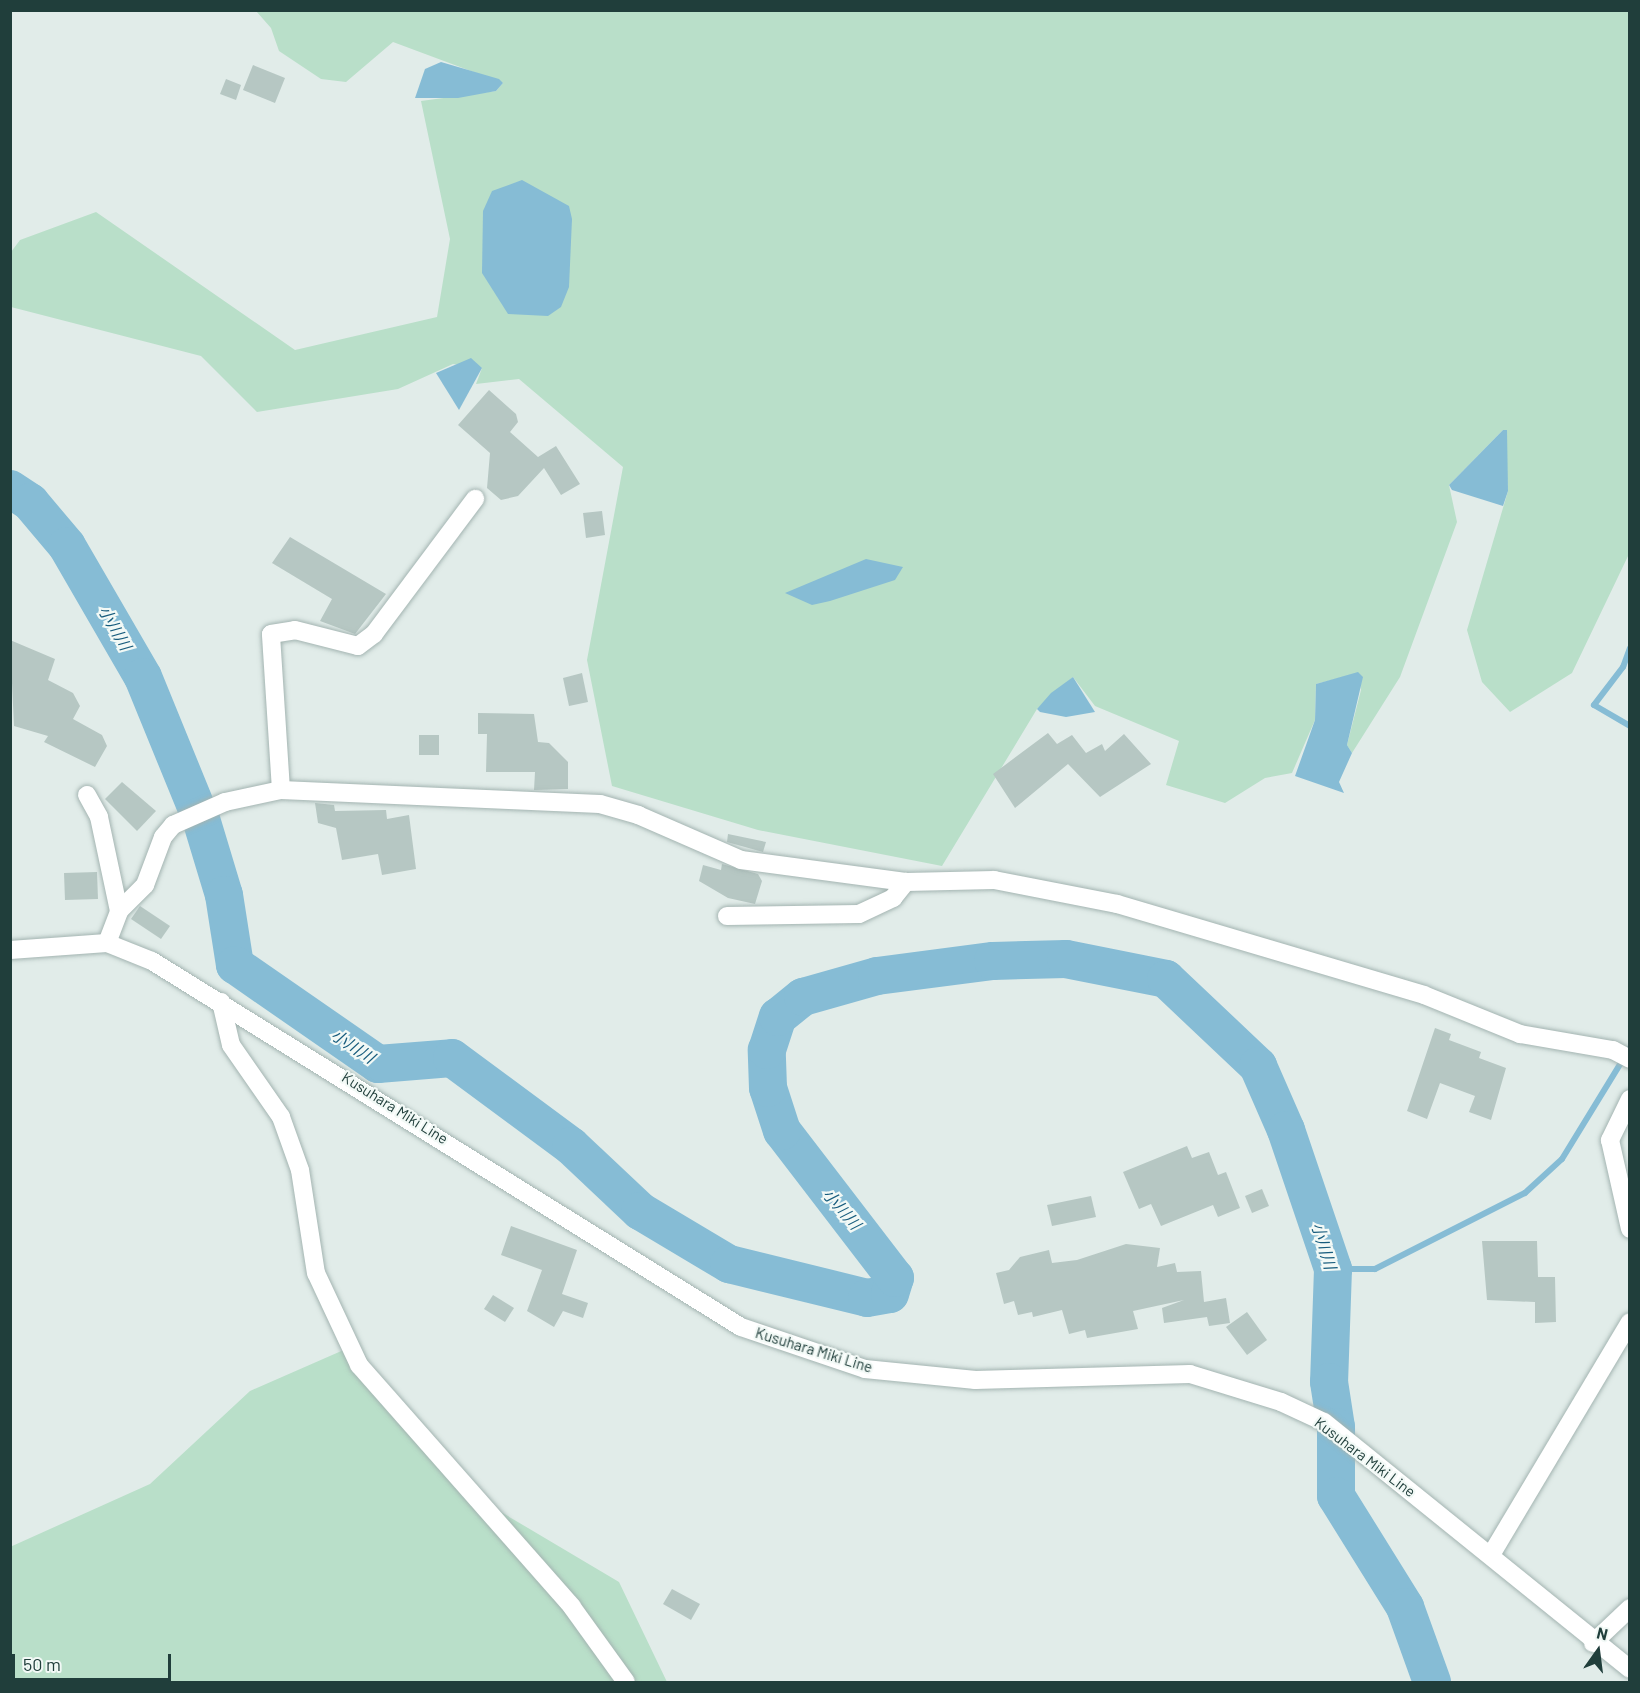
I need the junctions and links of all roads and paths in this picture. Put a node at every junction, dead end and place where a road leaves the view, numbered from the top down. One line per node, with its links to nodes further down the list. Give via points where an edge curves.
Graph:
1 (475, 499): 2 (street, via 374,634 358,646 295,630 271,633)
2 (281, 790): 4 (street, via 600,804 638,814 741,860); 5 (street, via 225,802 173,825 163,837 145,885)
3 (87, 795): 5 (street, via 99,817)
4 (906, 882): 6 (street, via 893,898 859,914); 10 (street, via 994,880 1117,904 1424,995 1520,1034 1613,1050)
5 (119, 911): 7 (street)
6 (727, 916)
7 (107, 944): 8 (street, Kusuhara Miki Line); 9 (street, Kusuhara Miki Line, via 152,961)
8 (10, 950)
9 (221, 1002): 14 (street, Kusuhara Miki Line, via 741,1327 865,1369 975,1380 1190,1374 1324,1422); 18 (street, via 231,1045 281,1117 300,1170 316,1273 359,1365 572,1607)
10 (1629, 1059)
11 (1629, 1099): 12 (street, via 1610,1140)
12 (1629, 1229)
13 (1629, 1322): 14 (street)
14 (1491, 1555): 16 (street, Kusuhara Miki Line)
15 (1629, 1608): 16 (street)
16 (1593, 1643): 17 (street, Kusuhara Miki Line)
17 (1629, 1669)
18 (626, 1683)

